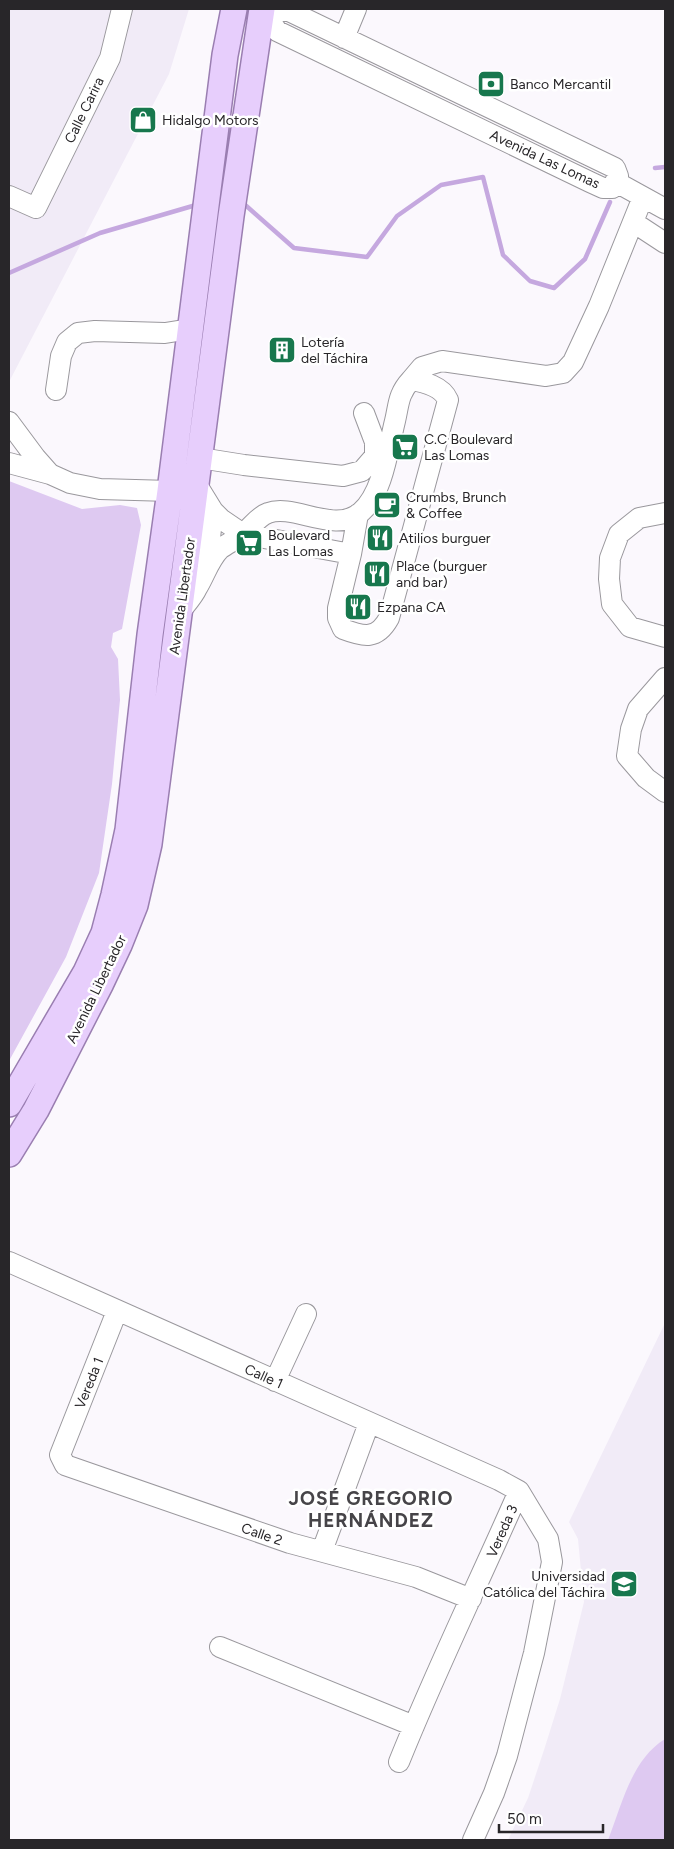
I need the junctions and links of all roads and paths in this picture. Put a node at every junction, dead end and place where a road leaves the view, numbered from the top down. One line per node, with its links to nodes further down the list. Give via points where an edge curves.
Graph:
1 (122, 9): 8 (street, Calle Carira, via 110,58 36,208)
2 (234, 9): 13 (main road, Avenida Libertador, via 225,55)
3 (262, 9): 7 (street, Avenida Las Lomas, via 277,31 603,188 612,188); 18 (main road, Avenida Libertador)
4 (274, 9): 6 (street, Avenida Las Lomas, via 289,11)
5 (356, 9): 6 (street)
6 (344, 38): 7 (street, Avenida Las Lomas, via 615,168)
7 (616, 182): 9 (street)
8 (9, 196)
9 (643, 197): 10 (street); 11 (street)
10 (665, 209)
11 (633, 222): 12 (street); 14 (street, via 588,330 573,362 563,374 546,376 442,361 422,368)
12 (665, 243)
13 (190, 329): 15 (street, via 165,333 78,333 67,342 61,356); 22 (main road, Avenida Libertador)
14 (411, 380): 25 (street, via 403,388 399,400 382,474 373,497); 27 (street, via 433,386 448,400 389,618 377,633 367,636 343,629 338,618)
15 (56, 390)
16 (364, 413): 18 (street, via 375,442 375,456 362,471 344,476)
17 (9, 422): 20 (street)
18 (200, 458): 21 (main road, Avenida Libertador)
19 (9, 463): 20 (street)
20 (50, 474): 22 (street, via 70,483 100,488)
21 (197, 486): 23 (street); 29 (main road, Avenida Libertador)
22 (170, 491): 33 (main road, Avenida Libertador, via 128,830 104,934 86,972)
23 (213, 511): 26 (street); 28 (street)
24 (665, 513): 30 (street, via 639,518 619,534 610,558 609,579 612,604 630,628)
25 (358, 514): 26 (street, via 328,520 283,511 270,512); 27 (street)
26 (244, 534): 27 (street); 28 (street, via 220,550)
27 (351, 554)
28 (207, 566): 29 (street, via 197,589)
29 (179, 613): 34 (main road, Avenida Libertador, via 149,844 135,905 101,983 36,1110)
30 (665, 638)
31 (665, 678): 32 (street, via 638,709 627,756 646,778)
32 (665, 792)
33 (9, 1104)
34 (9, 1154)
35 (9, 1262): 36 (street, Calle 1)
36 (117, 1311): 38 (street, Calle 1); 40 (street, Vereda 1)
37 (306, 1314): 38 (street)
38 (275, 1381): 39 (street, Calle 1)
39 (369, 1423): 41 (street, Calle 1); 42 (street)
40 (60, 1455): 42 (street, Calle 2, via 65,1465 71,1468)
41 (519, 1491): 43 (street, Vereda 3); 47 (street, via 548,1539 552,1562 534,1653 512,1738 494,1793)
42 (322, 1551): 43 (street, Calle 2, via 416,1577)
43 (471, 1599): 45 (street, Vereda 3)
44 (220, 1646): 45 (street)
45 (414, 1726): 46 (street, Vereda 3)
46 (399, 1762)
47 (473, 1840)

